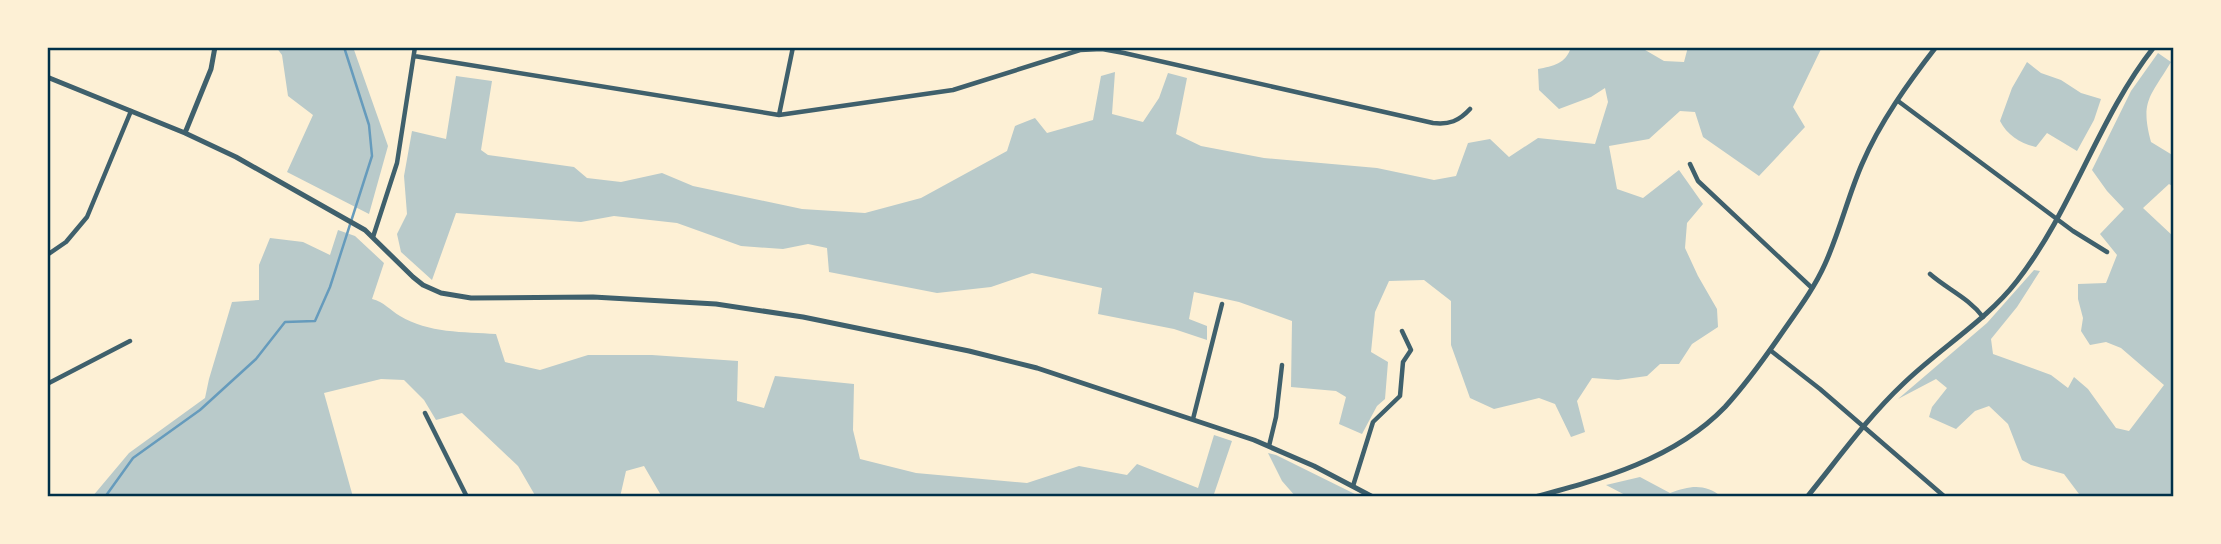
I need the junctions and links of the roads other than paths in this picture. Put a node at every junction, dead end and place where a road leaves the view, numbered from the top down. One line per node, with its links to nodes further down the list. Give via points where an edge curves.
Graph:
1 (215, 47): 12 (street)
2 (415, 47): 6 (street)
3 (793, 47): 11 (street)
4 (1936, 47): 8 (street)
5 (2154, 47): 14 (street)
6 (414, 56): 11 (street); 15 (street, via 397,163)
7 (47, 77): 10 (street)
8 (1898, 101): 14 (street); 19 (street, via 1863,162)
9 (1470, 109): 11 (street, via 1457,121 1433,123 1091,48 953,90)
10 (131, 111): 12 (street); 17 (street, via 87,217 66,242)
11 (779, 115)
12 (185, 133): 15 (street, via 236,157)
13 (1690, 164): 19 (street, via 1698,181)
14 (2057, 218): 16 (street); 21 (street, via 2017,281)
15 (373, 237): 28 (street, via 423,285 456,297 619,298 759,309 1011,361)
16 (2107, 252)
17 (47, 255)
18 (1930, 274): 21 (street, via 1974,305)
19 (1812, 288): 24 (street)
20 (1222, 304): 28 (street)
21 (1983, 317): 29 (street, via 1908,380)
22 (1402, 331): 31 (street, via 1411,350 1402,368 1403,390 1373,422)
23 (130, 341): 26 (street)
24 (1770, 350): 29 (street); 34 (street, via 1725,407 1677,443 1634,466)
25 (1282, 365): 30 (street)
26 (47, 384)
27 (425, 413): 32 (street)
28 (1193, 419): 30 (street)
29 (1864, 427): 35 (street); 36 (street)
30 (1269, 446): 31 (street)
31 (1353, 486): 33 (street)
32 (467, 497)
33 (1373, 497)
34 (1535, 497)
35 (1807, 497)
36 (1945, 497)

